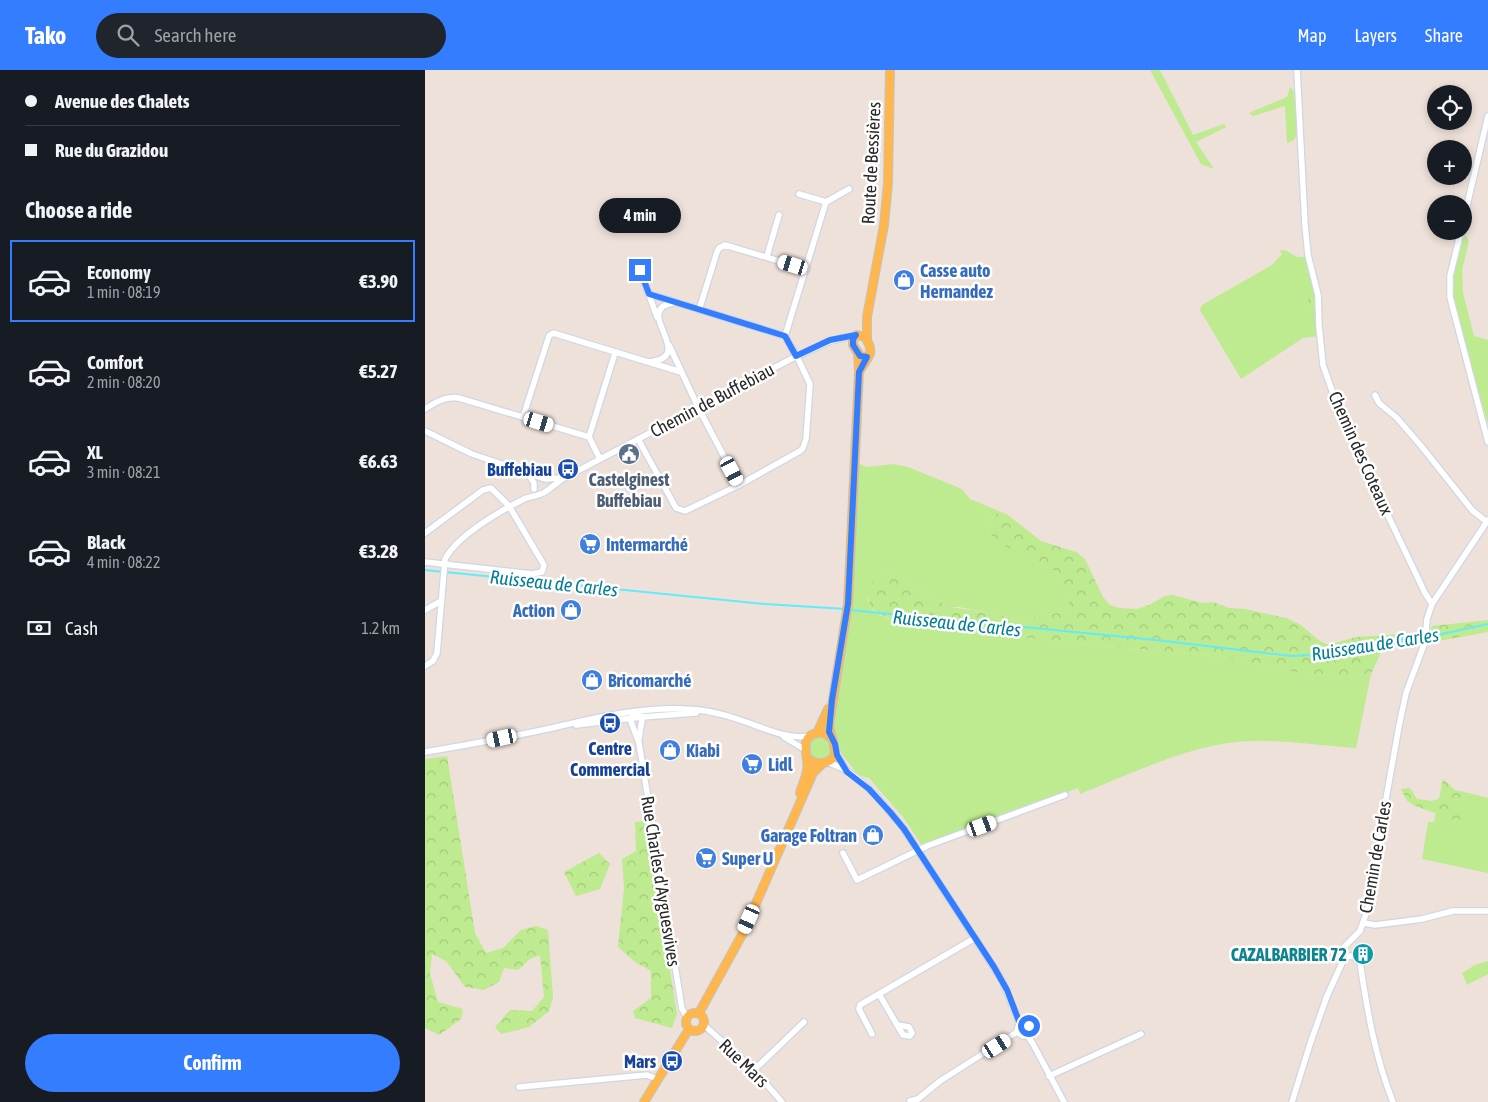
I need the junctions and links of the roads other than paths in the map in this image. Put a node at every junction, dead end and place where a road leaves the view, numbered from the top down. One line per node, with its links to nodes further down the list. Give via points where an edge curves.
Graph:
1 (890, 70): 16 (main road, Route de Bessières, via 888,183 884,225)
2 (1297, 70): 53 (street, Chemin des Coteaux, via 1305,225 1308,255 1318,295 1323,365 1342,419)
3 (1488, 116): 6 (street)
4 (849, 189): 7 (street)
5 (799, 194): 7 (street)
6 (1469, 195)
7 (826, 202): 11 (street)
8 (779, 214): 10 (street)
9 (1459, 240): 37 (street, via 1450,276 1450,297)
10 (767, 256): 11 (street); 15 (street, via 725,244 722,246 717,252)
11 (806, 269): 19 (street)
12 (640, 270): 13 (street)
13 (649, 294): 14 (street); 17 (street)
14 (675, 302): 15 (street); 17 (street, via 662,307)
15 (699, 310): 19 (street)
16 (867, 317): 18 (main road, Route de Bessières); 20 (main road, Route de Bessières)
17 (658, 319): 22 (street)
18 (857, 335): 20 (main road); 21 (street, Chemin de Buffebiau); 23 (main road, Route de Bessières, via 853,339)
19 (785, 336): 25 (street)
20 (867, 339): 26 (main road, Route de Bessières, via 871,351)
21 (835, 340): 23 (street); 25 (street, Chemin de Buffebiau)
22 (669, 345): 27 (street, via 664,356); 28 (street)
23 (855, 348): 26 (main road, via 860,356); 29 (main road, Route de Bessières)
24 (615, 353): 27 (street); 33 (street, via 553,333 549,336); 35 (street)
25 (796, 356): 31 (street, Chemin de Buffebiau); 42 (street, via 810,384 805,444 800,451)
26 (867, 357): 29 (main road, Route de Bessières)
27 (647, 362): 28 (street)
28 (681, 372): 31 (street)
29 (859, 372): 56 (main road, Route de Bessières, via 848,604)
30 (1375, 395): 48 (street, via 1422,447 1471,510)
31 (698, 407): 36 (street, Chemin de Buffebiau); 42 (street)
32 (425, 409): 33 (street, via 437,401 453,397)
33 (523, 417): 35 (street)
34 (425, 431): 39 (street, Chemin de Buffebiau, via 472,454)
35 (589, 437): 38 (street)
36 (638, 439): 38 (street, Chemin de Buffebiau); 42 (street, via 676,508 681,511 685,512)
37 (1488, 442)
38 (600, 459): 41 (street, Chemin de Buffebiau)
39 (527, 472): 40 (street, Chemin de Buffebiau); 43 (street)
40 (544, 478): 41 (street, Chemin de Buffebiau); 43 (street, via 536,480); 44 (street)
41 (564, 478): 44 (street, Chemin de Buffebiau)
42 (739, 485)
43 (534, 486): 45 (street); 46 (street)
44 (548, 488): 45 (street)
45 (541, 493): 46 (street)
46 (530, 496): 47 (street)
47 (509, 506): 49 (street, via 494,490 486,488); 51 (street, via 472,531 448,554); 51 (street, via 542,560 542,572 532,574)
48 (1487, 521): 53 (street)
49 (425, 533)
50 (425, 562): 51 (street)
51 (444, 564): 52 (street)
52 (441, 601): 54 (street); 55 (street, via 437,653)
53 (1432, 604): 73 (street, Chemin de Carles, via 1425,642 1399,726)
54 (425, 610)
55 (425, 666)
56 (832, 700): 59 (main road, Route de Bessières); 60 (main road, Route de Bessières)
57 (636, 716): 58 (street, via 683,709 738,719); 61 (street, Rue Charles d'Ayguesvives); 61 (street, Rue Charles d'Ayguesvives); 64 (street)
58 (778, 733): 59 (street, via 797,737); 62 (street)
59 (813, 734): 60 (main road, via 826,734); 62 (main road, Route de Bessières, via 805,742)
60 (831, 738): 63 (main road, Route de Bessières)
61 (639, 743): 78 (street, Rue Charles d'Ayguesvives, via 682,1009)
62 (804, 749): 65 (main road)
63 (835, 751): 66 (main road, via 833,757); 67 (street)
64 (425, 752)
65 (807, 758): 66 (main road); 69 (main road, via 807,770)
66 (824, 763): 67 (street); 69 (main road, via 813,773)
67 (847, 772): 70 (street, via 869,789 890,812)
68 (1065, 795): 70 (street)
69 (792, 819): 77 (main road, via 743,933)
70 (917, 850): 71 (street, via 857,880); 74 (street)
71 (843, 853)
72 (1488, 911): 73 (street, via 1453,912 1422,919)
73 (1364, 924): 75 (street, Chemin de Carles, via 1357,936 1344,945)
74 (975, 938): 76 (street); 80 (street, via 1002,980)
75 (1343, 957): 96 (street, Chemin de Carles); 97 (street, via 1354,956 1360,962 1377,1056)
76 (879, 994): 82 (street); 85 (street, via 860,1005 859,1009)
77 (699, 1013): 78 (main road); 81 (main road, via 704,1018)
78 (687, 1017): 83 (main road)
79 (804, 1022): 88 (street)
80 (1020, 1024): 84 (street); 87 (street, via 1029,1026)
81 (704, 1025): 83 (main road, via 700,1030); 88 (street, Rue Mars)
82 (898, 1025)
83 (689, 1030): 90 (main road)
84 (1017, 1032): 87 (street, via 1021,1036); 92 (street, via 940,1081 918,1099)
85 (872, 1034)
86 (1141, 1034): 89 (street)
87 (1027, 1035): 89 (street)
88 (754, 1070): 94 (street, Rue Mars)
89 (1049, 1076): 95 (street)
90 (657, 1079): 91 (street, via 647,1075); 93 (main road)
91 (519, 1087)
92 (910, 1101)
93 (644, 1102)
94 (782, 1102)
95 (1063, 1102)
96 (1292, 1102)
97 (1393, 1102)

